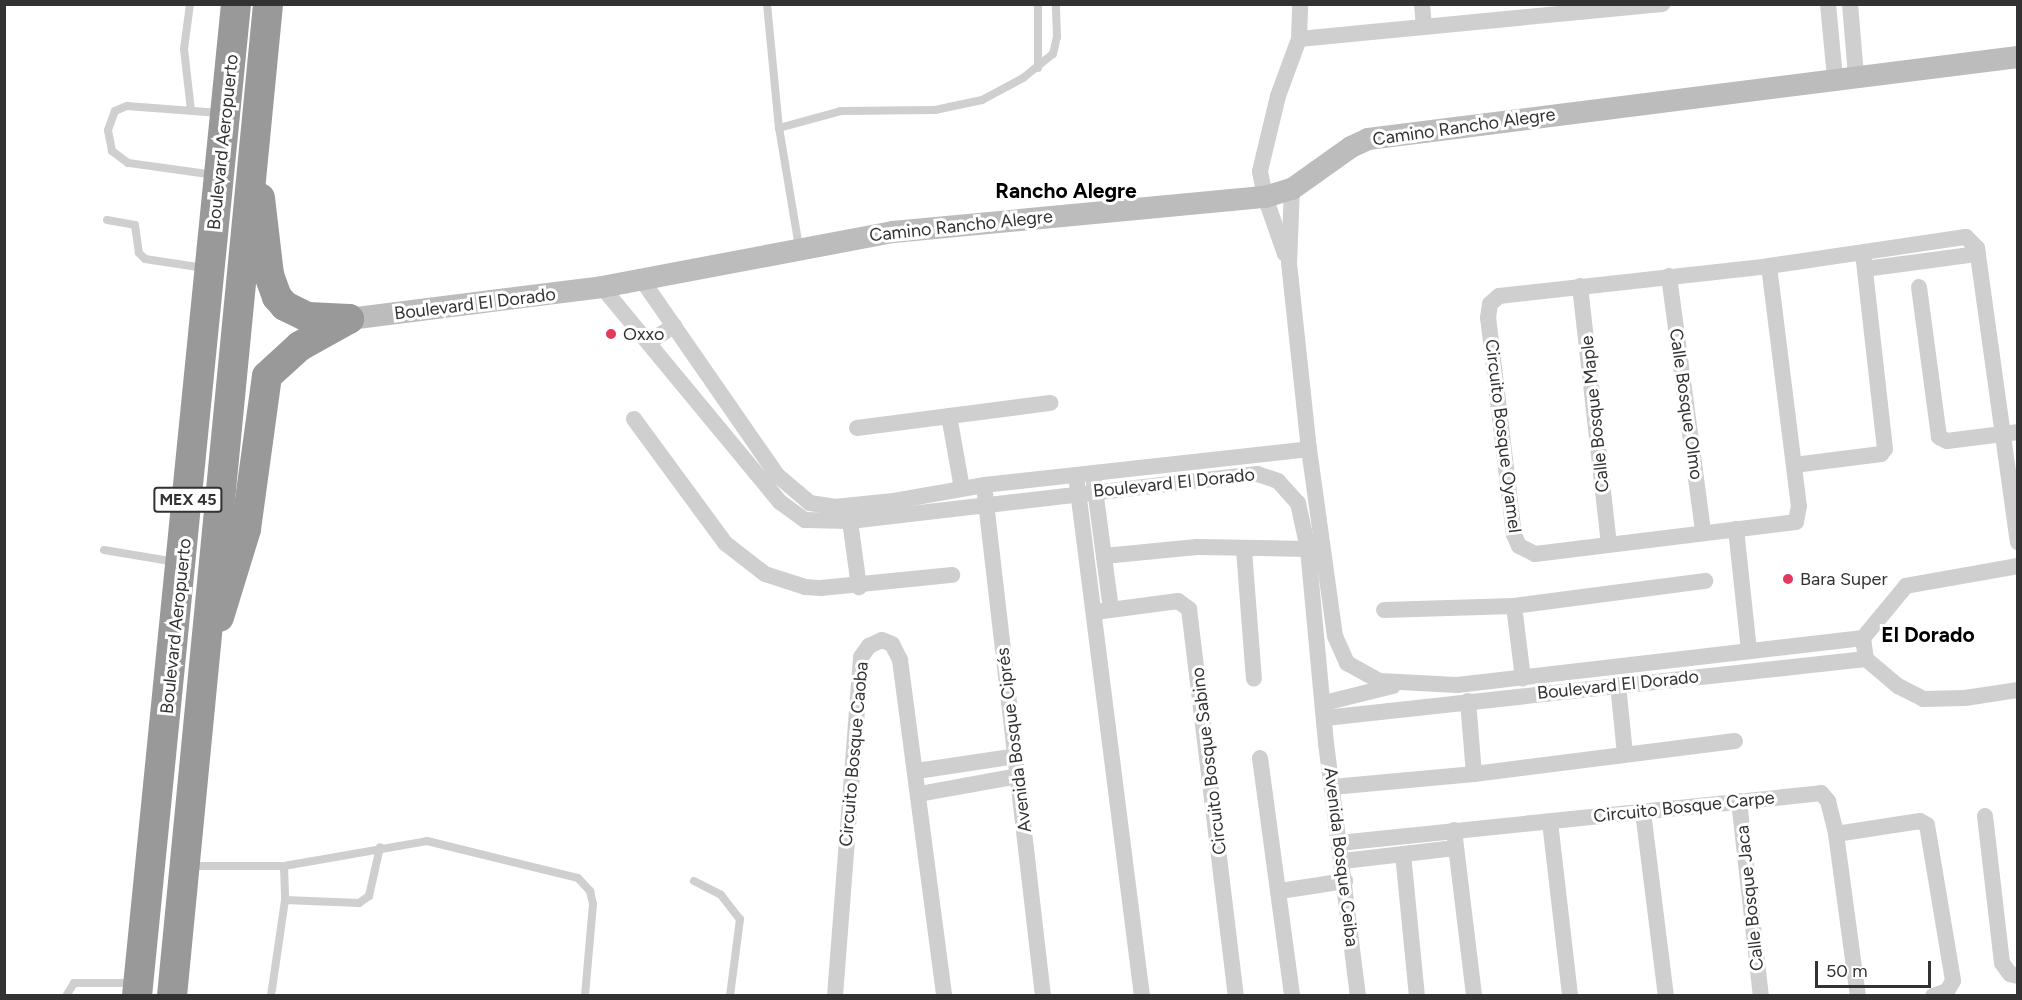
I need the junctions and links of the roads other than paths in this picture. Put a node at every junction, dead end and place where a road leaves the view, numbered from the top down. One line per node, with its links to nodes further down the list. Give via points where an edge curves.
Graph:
1 (190, 4): 21 (lane, via 184,49)
2 (236, 4): 22 (highway, Boulevard Aeropuerto / MEX 45)
3 (268, 4): 17 (highway, Boulevard Aeropuerto / MEX 45)
4 (278, 4): 17 (lane)
5 (767, 4): 23 (lane)
6 (1038, 4): 19 (lane)
7 (1056, 4): 19 (lane, via 1057,45)
8 (1300, 4): 16 (street, Boulevard El Dorado)
9 (1422, 4): 15 (street)
10 (1662, 4): 13 (street)
11 (1828, 4): 20 (street)
12 (1850, 4): 20 (street)
13 (1607, 7): 14 (street)
14 (1518, 11): 15 (street)
15 (1424, 27): 16 (street)
16 (1299, 39): 27 (street, Boulevard El Dorado, via 1264,146 1260,171)
17 (265, 42): 24 (highway, Boulevard Aeropuerto / MEX 45)
18 (2018, 57): 20 (street, Camino Rancho Alegre)
19 (1038, 68): 23 (lane, via 982,100 957,106 913,112 841,111)
20 (1846, 77): 26 (street, Camino Rancho Alegre, via 1368,139)
21 (191, 110): 22 (lane); 25 (lane, via 138,105 120,108 111,118 108,130 112,151 136,166)
22 (226, 113): 25 (highway, Boulevard Aeropuerto / MEX 45)
23 (779, 128): 29 (lane)
24 (252, 169): 40 (highway, via 264,222 269,275 277,297 295,313 308,317); 76 (highway, Boulevard Aeropuerto / MEX 45)
25 (220, 175): 34 (highway, Boulevard Aeropuerto / MEX 45)
26 (1292, 189): 27 (street, Camino Rancho Alegre); 32 (street, Boulevard El Dorado)
27 (1265, 197): 29 (street, Camino Rancho Alegre, via 983,222); 32 (street, Boulevard El Dorado)
28 (107, 220): 34 (lane, via 135,225 139,253 145,259)
29 (799, 247): 36 (street, Camino Rancho Alegre)
30 (1978, 254): 31 (street, Circuito Bosque Oyamel); 31 (street, Circuito Bosque Oyamel, via 1974,243 1966,237); 49 (street)
31 (1864, 260): 33 (street, Circuito Bosque Oyamel); 51 (street, via 1885,449 1881,454)
32 (1289, 263): 50 (street, Boulevard El Dorado)
33 (1768, 266): 35 (street, Circuito Bosque Oyamel); 51 (street, Circuito Bosque Oyamel)
34 (211, 269): 66 (highway, Boulevard Aeropuerto / MEX 45)
35 (1669, 276): 37 (street, Circuito Bosque Oyamel); 59 (street, Calle Bosque Olmo)
36 (642, 280): 38 (street, Boulevard El Dorado); 41 (street, Boulevard El Dorado)
37 (1581, 286): 61 (street, Calle Bosque Maple); 61 (street, Circuito Bosque Oyamel, via 1504,294 1491,304 1488,318 1516,541 1523,551 1535,554)
38 (602, 287): 40 (street, Boulevard El Dorado); 42 (street, Boulevard El Dorado)
39 (1920, 287): 49 (street, via 1939,437 1947,441)
40 (349, 319): 76 (highway, via 300,346 267,376 246,529)
41 (674, 326): 42 (street); 44 (street, Boulevard El Dorado)
42 (648, 342): 47 (street, Boulevard El Dorado)
43 (1050, 403): 45 (street)
44 (732, 405): 47 (street); 54 (street, Boulevard El Dorado, via 777,475 810,503 834,507)
45 (949, 416): 48 (street); 54 (street)
46 (634, 419): 70 (street, via 735,555 765,574 805,587)
47 (714, 419): 57 (street, Boulevard El Dorado, via 792,513 819,522)
48 (857, 428)
49 (2010, 432): 60 (street)
50 (1309, 449): 52 (street, Boulevard El Dorado); 80 (street, Boulevard El Dorado, via 1339,652 1366,677)
51 (1794, 465): 58 (street, Circuito Bosque Oyamel, via 1799,515 1796,522)
52 (1084, 472): 53 (street, Boulevard El Dorado); 55 (street)
53 (984, 484): 54 (street, Boulevard El Dorado); 56 (street, Avenida Bosque Ciprés)
54 (962, 489)
55 (1087, 492): 56 (street, Boulevard El Dorado); 62 (street, Boulevard El Dorado, via 1266,474 1298,503); 65 (street); 72 (street)
56 (987, 504): 57 (street, Boulevard El Dorado); 87 (street, Avenida Bosque Ciprés)
57 (850, 521): 70 (street)
58 (1736, 529): 59 (street, Circuito Bosque Oyamel); 75 (street)
59 (1703, 532): 61 (street, Circuito Bosque Oyamel)
60 (2018, 542)
61 (1609, 543)
62 (1308, 549): 64 (street); 84 (street, Boulevard El Dorado)
63 (104, 550): 66 (lane)
64 (1244, 550): 65 (street, via 1197,548); 79 (street)
65 (1104, 556): 72 (street)
66 (182, 564): 112 (highway, Boulevard Aeropuerto / MEX 45)
67 (2018, 566): 74 (street, via 1906,586)
68 (952, 575): 70 (street)
69 (1705, 581): 71 (street)
70 (859, 587)
71 (1514, 606): 73 (street); 78 (street)
72 (1103, 610): 121 (street); 122 (street, Circuito Bosque Sabino, via 1178,601 1189,609)
73 (1384, 610)
74 (1863, 638): 75 (street, Boulevard El Dorado); 77 (street)
75 (1749, 651): 78 (street, Boulevard El Dorado)
76 (204, 656): 105 (highway, Boulevard Aeropuerto / MEX 45)
77 (1866, 659): 81 (street, Boulevard El Dorado); 82 (street, via 1898,686 1923,699)
78 (1523, 678): 80 (street, Boulevard El Dorado, via 1457,685)
79 (1254, 679)
80 (1400, 684): 84 (street)
81 (1618, 684): 83 (street, Boulevard El Dorado); 86 (street)
82 (2018, 690)
83 (1468, 701): 84 (street, Boulevard El Dorado); 90 (street)
84 (1325, 710): 92 (street, Avenida Bosque Ceiba)
85 (1735, 741): 86 (street)
86 (1625, 754): 90 (street)
87 (1016, 756): 89 (street); 91 (street, Avenida Bosque Ciprés)
88 (1260, 758): 109 (street)
89 (916, 771): 93 (street, Circuito Bosque Caoba); 118 (street, Circuito Bosque Caoba, via 900,660 892,644 882,640 869,646 861,657)
90 (1474, 774): 92 (street)
91 (1018, 776): 93 (street); 120 (street, Avenida Bosque Ciprés)
92 (1332, 787): 100 (street, Avenida Bosque Ceiba)
93 (919, 794): 119 (street, Circuito Bosque Caoba)
94 (1739, 801): 95 (street, Circuito Bosque Carpe); 99 (street, Circuito Bosque Carpe, via 1821,793 1828,801); 129 (street, Calle Bosque Jaca)
95 (1643, 812): 97 (street, Circuito Bosque Carpe); 128 (street)
96 (1985, 816): 111 (street, via 2002,963 2010,974)
97 (1550, 822): 98 (street, Circuito Bosque Carpe); 127 (street)
98 (1454, 830): 100 (street, Circuito Bosque Carpe); 102 (street)
99 (1836, 834): 130 (street, Circuito Bosque Carpe); 131 (street, via 1925,822 1929,828 1953,981 1947,991)
100 (1339, 843): 104 (street, Avenida Bosque Ceiba)
101 (380, 847): 106 (lane); 110 (lane, via 369,896 358,903); 116 (lane, via 427,841 578,878 590,891 593,904)
102 (1455, 848): 103 (street); 126 (street)
103 (1403, 854): 104 (street); 125 (street)
104 (1343, 861): 108 (street, Avenida Bosque Ceiba)
105 (186, 866): 106 (lane); 114 (highway, Boulevard Aeropuerto / MEX 45)
106 (285, 866): 110 (lane)
107 (694, 881): 117 (lane, via 722,895 740,919)
108 (1345, 881): 109 (street); 124 (street, Avenida Bosque Ceiba)
109 (1280, 891): 123 (street)
110 (285, 900): 115 (lane)
111 (2018, 976)
112 (138, 989): 113 (lane, via 74,983)
113 (66, 996)
114 (172, 996)
115 (271, 996)
116 (585, 996)
117 (730, 996)
118 (835, 996)
119 (944, 996)
120 (1043, 996)
121 (1142, 996)
122 (1236, 996)
123 (1292, 996)
124 (1358, 996)
125 (1417, 996)
126 (1474, 996)
127 (1570, 996)
128 (1666, 996)
129 (1761, 996)
130 (1858, 996)
131 (1933, 996)

